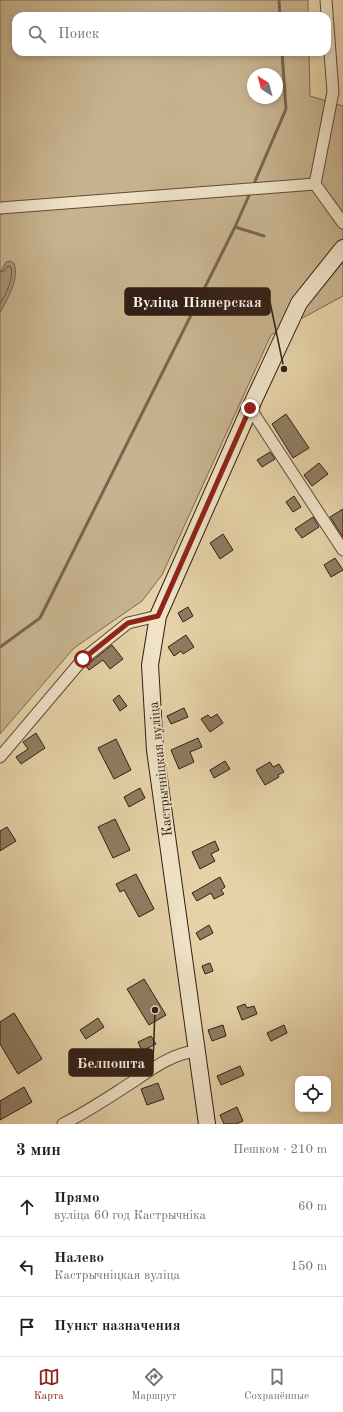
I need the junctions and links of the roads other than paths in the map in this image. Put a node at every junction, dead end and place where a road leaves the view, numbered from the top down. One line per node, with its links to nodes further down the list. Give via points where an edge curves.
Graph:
1 (326, 0): 2 (street)
2 (328, 12)
3 (331, 38): 4 (street)
4 (338, 92): 5 (street)
5 (315, 184): 6 (street); 7 (street)
6 (0, 208)
7 (343, 224)
8 (343, 248): 9 (street, Кастрычніцкая вуліца, via 299,303)
9 (250, 408): 10 (street); 11 (street, Кастрычніцкая вуліца)
10 (343, 550)
11 (158, 616): 12 (street, via 128,623 83,659); 13 (street, Кастрычніцкая вуліца, via 150,665 155,750)
12 (0, 757)
13 (196, 1051): 14 (street, via 185,1052 168,1059 82,1115); 15 (street, Кастрычніцкая вуліца)
14 (63, 1124)
15 (207, 1124)

